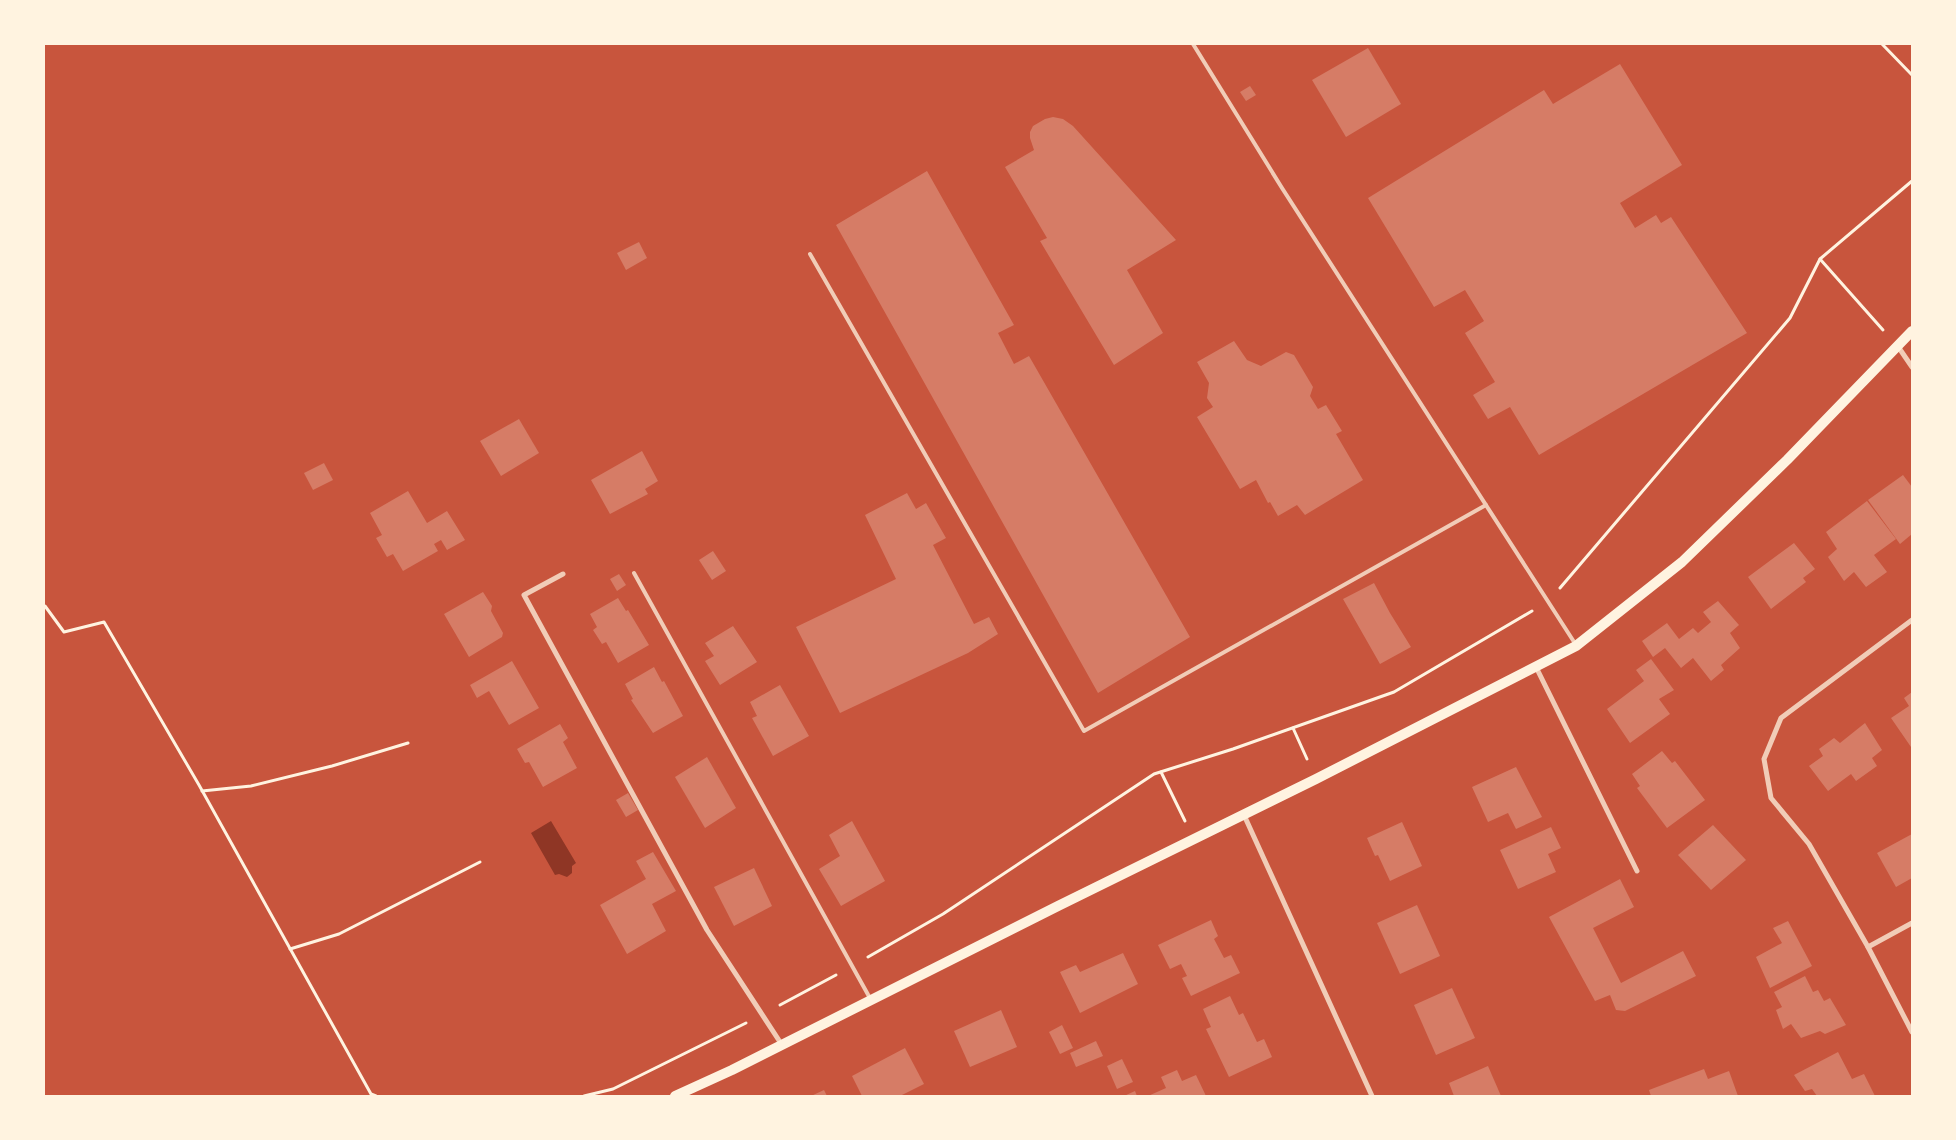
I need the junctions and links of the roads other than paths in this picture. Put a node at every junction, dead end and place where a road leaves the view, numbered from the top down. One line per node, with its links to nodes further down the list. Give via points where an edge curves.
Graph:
1 (1193, 44): 6 (lane)
2 (810, 254): 6 (lane, via 1084,731)
3 (1912, 331): 4 (main road)
4 (1897, 345): 5 (street); 10 (main road, via 1787,460 1682,562)
5 (1912, 367)
6 (1486, 505): 10 (lane)
7 (634, 573): 16 (lane)
8 (563, 574): 18 (street, via 524,595 707,930)
9 (1912, 620): 15 (street, via 1781,718 1764,759 1772,798 1809,844)
10 (1576, 646): 11 (main road)
11 (1536, 667): 12 (main road); 13 (street)
12 (1244, 815): 16 (main road); 20 (street)
13 (1637, 871)
14 (1912, 923): 15 (street)
15 (1868, 947): 17 (street)
16 (871, 1000): 18 (main road)
17 (1912, 1032)
18 (782, 1045): 19 (main road)
19 (674, 1096)
20 (1372, 1096)

